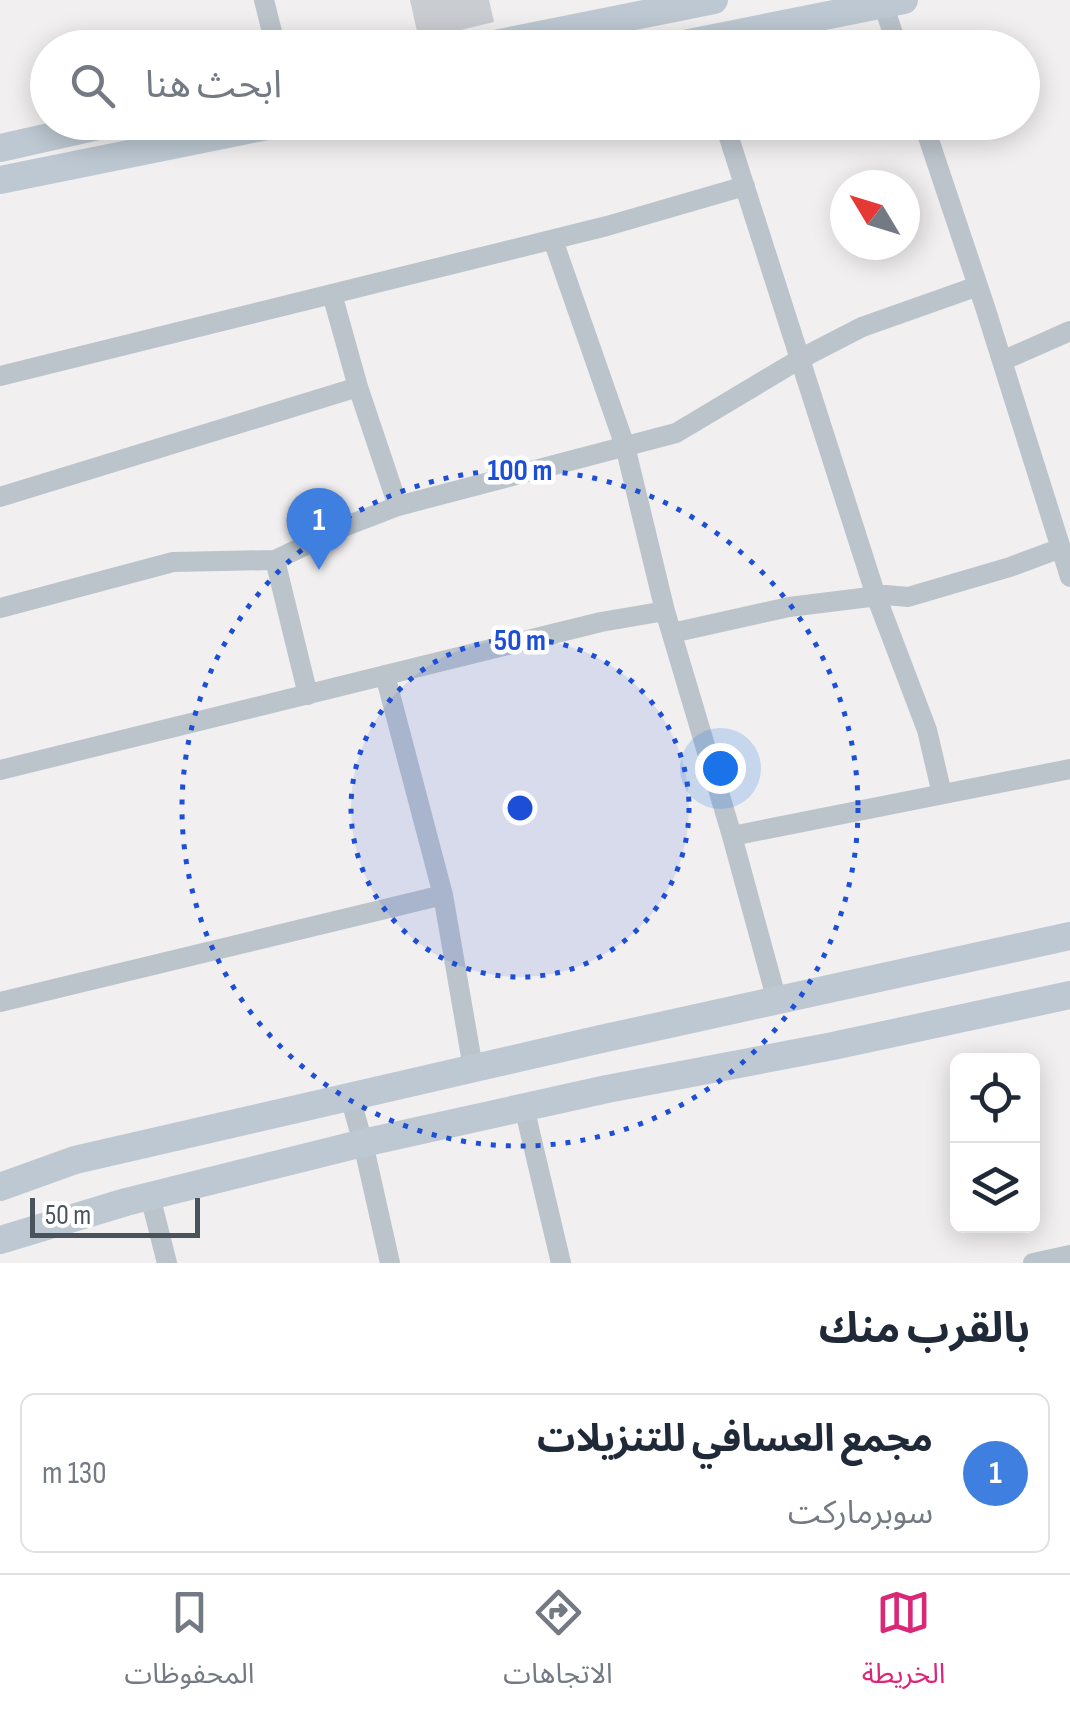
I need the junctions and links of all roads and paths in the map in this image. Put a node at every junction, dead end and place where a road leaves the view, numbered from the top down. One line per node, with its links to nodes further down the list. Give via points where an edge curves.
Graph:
1 (264, 0): 4 (street)
2 (704, 1): 5 (street)
3 (894, 2): 6 (street); 7 (street)
4 (272, 30)
5 (563, 30)
6 (763, 30)
7 (896, 30)
8 (36, 140): 12 (street)
9 (198, 140): 13 (street)
10 (730, 140): 14 (street)
11 (929, 140): 16 (street)
12 (0, 148)
13 (0, 180)
14 (745, 186): 15 (street); 19 (street)
15 (553, 240): 17 (street); 23 (street)
16 (978, 286): 19 (street, via 862,327); 20 (street)
17 (332, 294): 21 (street); 22 (street)
18 (1070, 331): 20 (street)
19 (800, 360): 23 (street, via 676,433); 29 (street)
20 (1002, 362): 26 (street)
21 (0, 376)
22 (358, 387): 24 (street); 25 (street)
23 (625, 446): 25 (street); 31 (street)
24 (0, 497)
25 (398, 506): 27 (street)
26 (1061, 548): 28 (street); 29 (street, via 908,597)
27 (275, 560): 30 (street, via 173,562); 34 (street)
28 (1070, 577)
29 (876, 596): 32 (street, via 789,607); 37 (street, via 927,730)
30 (0, 608)
31 (665, 611): 32 (street); 33 (street)
32 (672, 634): 38 (street)
33 (386, 676): 34 (street); 39 (street)
34 (308, 694): 35 (street)
35 (0, 770)
36 (1070, 770): 37 (street)
37 (942, 794): 38 (street)
38 (732, 836): 42 (street)
39 (442, 894): 43 (street); 44 (street)
40 (1070, 936): 42 (street)
41 (1070, 995): 46 (street)
42 (777, 1000): 44 (street)
43 (0, 1002)
44 (473, 1068): 45 (street)
45 (350, 1097): 47 (street); 48 (street, via 75,1160)
46 (524, 1107): 47 (street); 54 (street)
47 (363, 1143): 49 (street); 53 (street)
48 (0, 1187)
49 (150, 1196): 50 (street); 52 (street)
50 (0, 1240)
51 (1070, 1255): 55 (street)
52 (167, 1263)
53 (390, 1263)
54 (561, 1263)
55 (1033, 1263)

